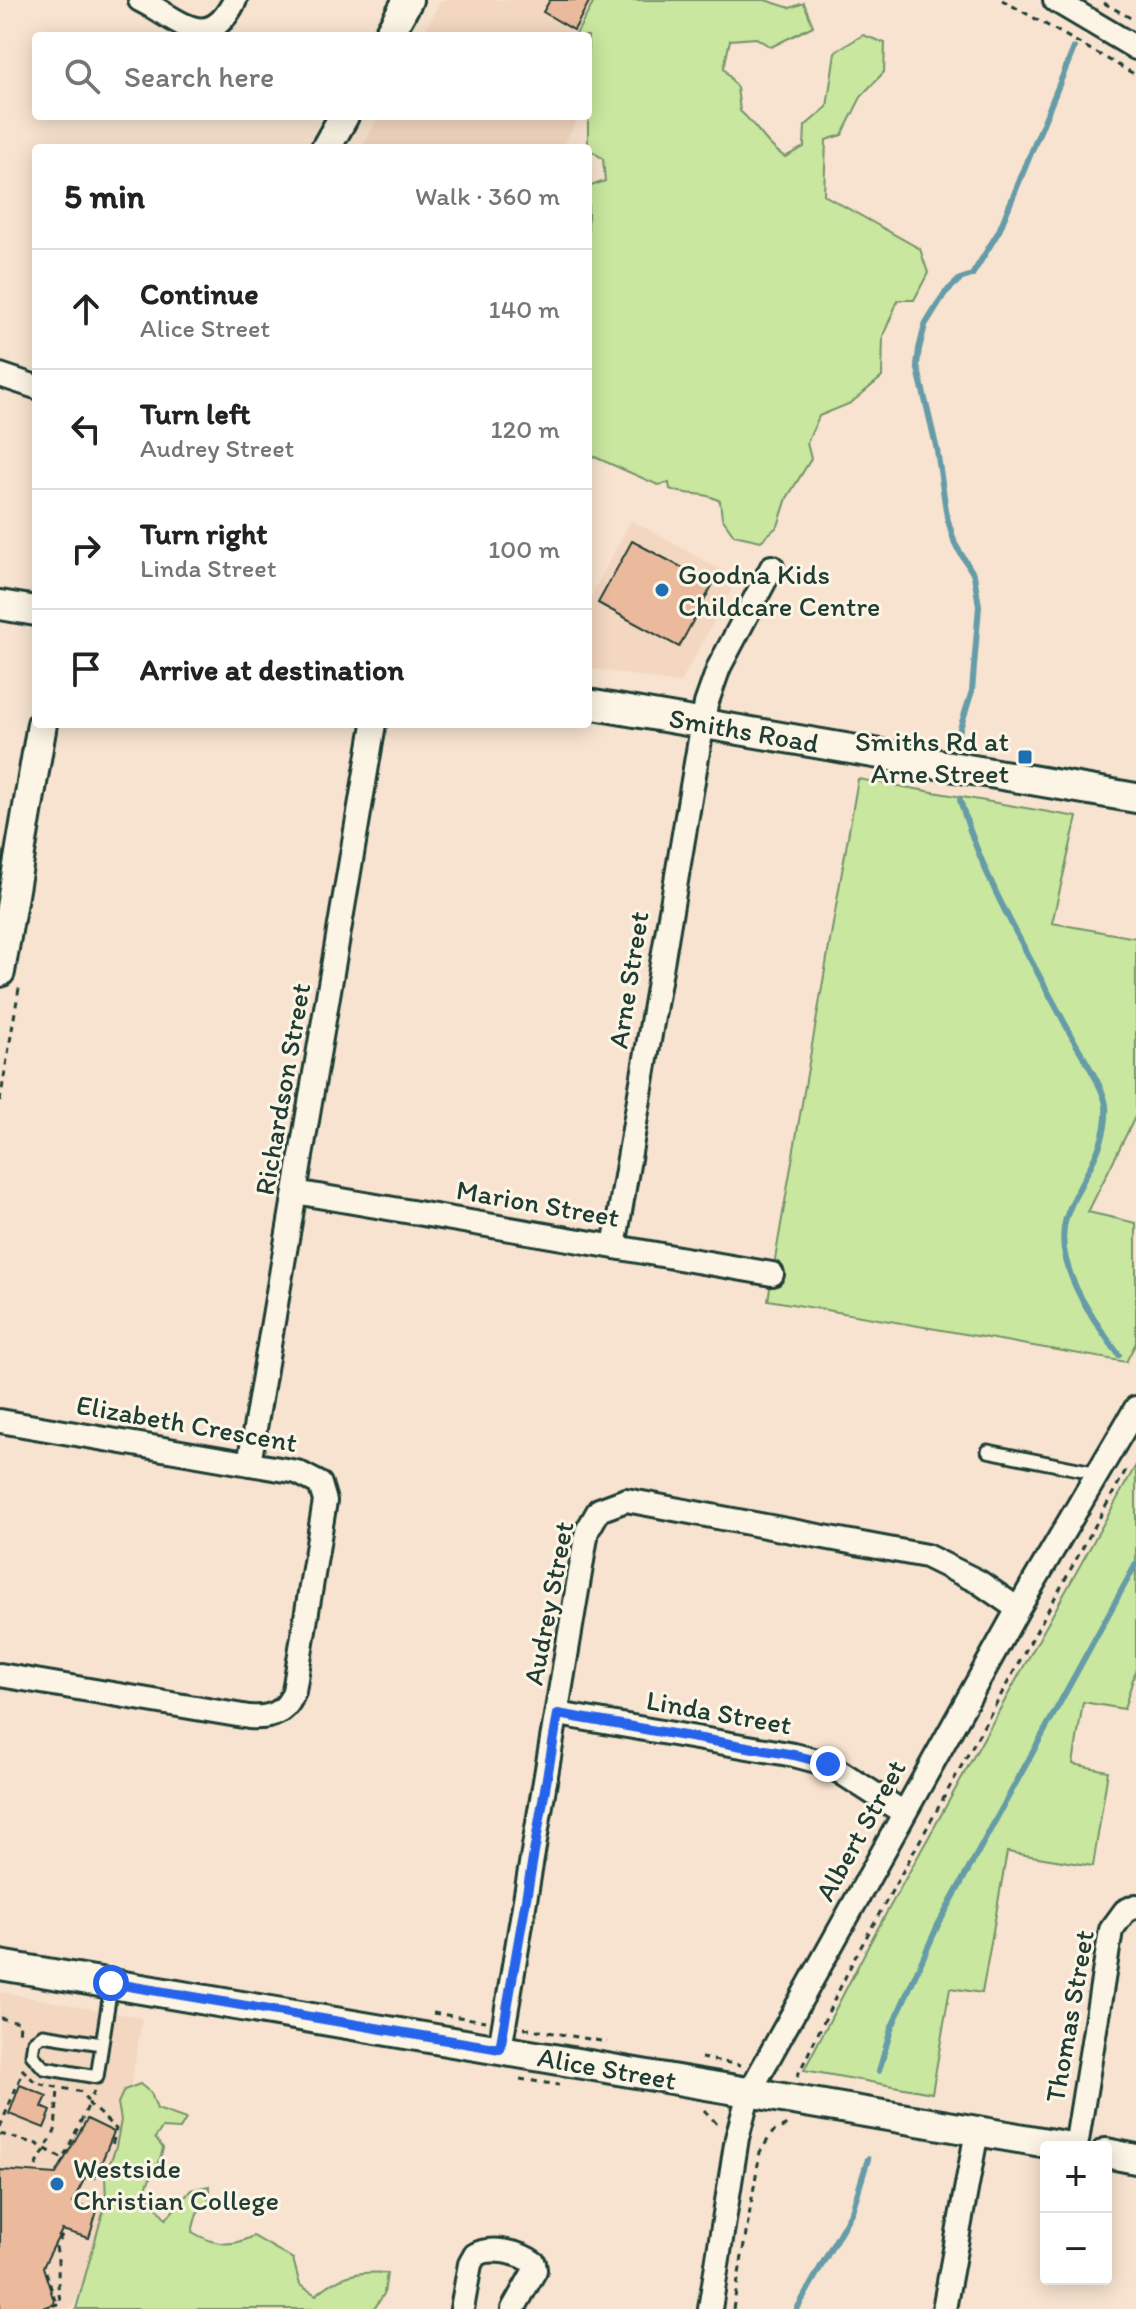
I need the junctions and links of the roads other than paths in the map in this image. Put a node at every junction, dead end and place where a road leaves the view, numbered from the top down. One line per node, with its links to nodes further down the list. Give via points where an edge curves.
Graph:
1 (140, 0): 2 (street, via 196,30 214,30)
2 (235, 0)
3 (408, 0): 5 (street)
4 (1055, 0): 6 (street)
5 (390, 32)
6 (1136, 48)
7 (342, 120): 8 (street)
8 (328, 144)
9 (0, 375): 10 (street)
10 (32, 386)
11 (772, 567): 15 (street, Arne Street, via 714,678)
12 (0, 605): 13 (street)
13 (32, 610)
14 (592, 705): 15 (street, Smiths Road)
15 (702, 723): 18 (street, Smiths Road); 21 (street, Arne Street)
16 (41, 728): 19 (street)
17 (373, 728): 20 (street, Richardson Street)
18 (1136, 798)
19 (0, 972)
20 (295, 1192): 21 (street, Marion Street); 26 (street, Richardson Street)
21 (614, 1247): 22 (street, Marion Street)
22 (772, 1274)
23 (1136, 1408): 27 (street, Albert Street)
24 (0, 1421): 26 (street, Elizabeth Crescent)
25 (988, 1451): 27 (lane)
26 (249, 1464): 29 (street, Elizabeth Crescent, via 307,1474 324,1492 294,1691 285,1708 268,1717 249,1717)
27 (1098, 1473): 28 (street, Albert Street)
28 (1018, 1609): 30 (street, Audrey Street, via 926,1556 626,1500 599,1510 587,1531); 31 (street, Albert Street)
29 (0, 1675)
30 (558, 1714): 31 (street, Linda Street, via 828,1764); 36 (street, Audrey Street)
31 (904, 1813): 37 (street, Albert Street)
32 (1136, 1906): 40 (street, Thomas Street, via 1125,1911 1111,1930)
33 (0, 1965): 34 (street, Alice Street)
34 (111, 1983): 35 (lane); 36 (street, Alice Street)
35 (102, 2044): 35 (lane, via 97,2077 44,2068 32,2055 34,2041 43,2035)
36 (500, 2049): 37 (street, Alice Street)
37 (749, 2093): 38 (street, Alice Street); 46 (street, Albert Street)
38 (977, 2131): 39 (street, Alice Street); 47 (street)
39 (1040, 2141)
40 (1075, 2141)
41 (1112, 2154): 42 (street)
42 (1136, 2159)
43 (513, 2308): 44 (street, via 534,2263 528,2257 491,2250 475,2255 470,2264); 45 (street)
44 (462, 2309)
45 (525, 2309)
46 (710, 2309)
47 (944, 2309)

